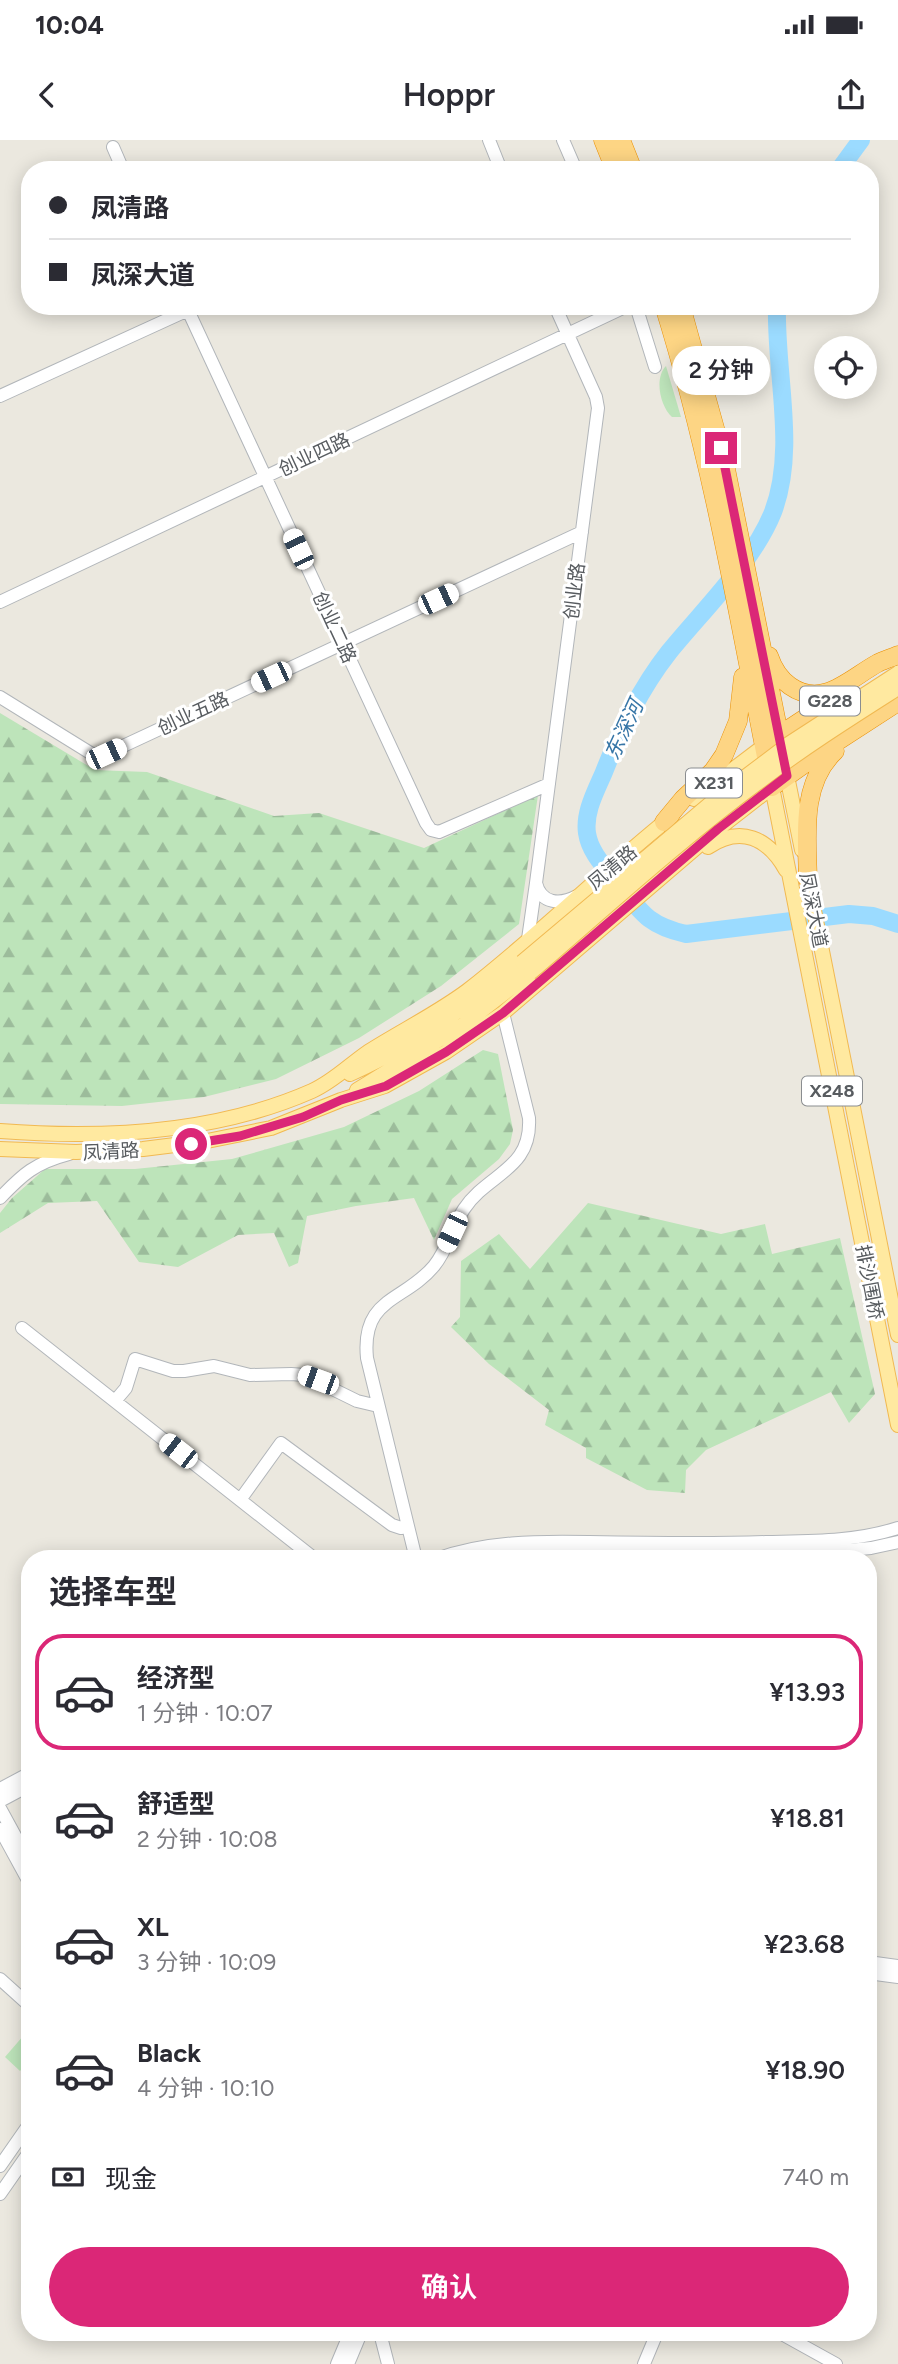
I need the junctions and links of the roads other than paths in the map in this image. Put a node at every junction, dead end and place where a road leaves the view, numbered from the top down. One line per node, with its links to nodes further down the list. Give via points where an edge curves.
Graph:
1 (489, 140): 7 (street)
2 (563, 140): 8 (street)
3 (603, 140): 9 (highway)
4 (621, 140): 10 (highway)
5 (113, 147): 6 (street)
6 (119, 161)
7 (496, 161)
8 (572, 161)
9 (611, 161)
10 (629, 161)
11 (176, 315): 20 (street)
12 (194, 315): 21 (street, 创业二路)
13 (558, 315): 18 (street, 创业路)
14 (608, 315): 18 (street, 创业四路)
15 (639, 315): 19 (street)
16 (667, 315): 24 (highway, G228, via 718,516)
17 (684, 315): 24 (highway, G228, via 732,496)
18 (566, 335): 21 (street, 创业四路); 22 (street, 创业路, via 598,408)
19 (655, 367)
20 (0, 396)
21 (265, 477): 23 (street, 创业四路); 25 (street, 创业二路)
22 (582, 532): 25 (street, 创业五路); 35 (street, 创业路)
23 (0, 603)
24 (750, 617): 26 (highway, G228, via 764,632 776,672 808,694 832,691 878,663); 32 (highway, 凤深大道 / G228); 33 (highway, 凤深大道 / G228); 37 (highway, via 739,648 742,703 733,736 713,771)
25 (342, 644): 29 (street, 创业五路, via 99,756); 35 (street, 创业二路, via 431,830 439,832)
26 (898, 657): 32 (highway, 凤清路 / G228)
27 (898, 673): 43 (main road, 凤清路 / X231, bridge, via 731,787)
28 (898, 688): 43 (main road, 凤清路 / X231, bridge, via 749,789)
29 (0, 697)
30 (898, 702): 31 (highway, 凤清路 / G228)
31 (876, 716): 34 (highway, 凤清路 / G228); 39 (highway, via 833,752 818,772)
32 (779, 735): 33 (highway, 凤清路 / G228); 34 (highway, 凤深大道 / G228)
33 (764, 746): 36 (highway, 凤深大道 / G228); 37 (main road, 凤清路 / X231)
34 (787, 776): 36 (highway, 凤清路 / G228); 39 (main road, 凤深大道 / X248)
35 (549, 784): 40 (street, 创业路)
36 (772, 788): 38 (main road, 凤清路 / X231); 39 (main road, 凤深大道 / X248)
37 (664, 822): 41 (main road, 凤清路 / X231)
38 (691, 855): 39 (main road, via 724,838 749,837 763,843); 44 (main road, 凤清路 / X231)
39 (799, 880): 51 (main road, 凤深大道 / X248, via 824,961); 52 (main road, 凤深大道 / X248, via 807,962)
40 (536, 883): 41 (street, via 540,895 550,901); 42 (street, 创业路)
41 (577, 896): 42 (main road, 凤清路 / X231)
42 (528, 939): 45 (main road, 凤清路 / X231, via 464,993 367,1053)
43 (526, 967): 45 (main road, 凤清路 / X231, via 373,1064); 46 (main road, 凤清路 / X231, via 463,1025)
44 (503, 1013): 46 (main road, 凤清路 / X231, via 386,1086); 56 (street, via 529,1118 527,1142 515,1163 468,1203 434,1266 373,1317 365,1346)
45 (331, 1082): 47 (main road, 凤清路 / X231, via 278,1104 201,1123 105,1133)
46 (341, 1100): 49 (main road, 凤清路 / X231, via 240,1136 153,1148)
47 (0, 1131)
48 (0, 1149): 49 (main road, 凤清路 / X231)
49 (75, 1152): 50 (street, via 38,1164)
50 (0, 1198)
51 (874, 1215): 54 (main road, 排沙围桥 / X248)
52 (858, 1221): 57 (main road, 排沙围桥 / X248)
53 (22, 1328): 55 (street)
54 (898, 1335)
55 (116, 1401): 56 (street, via 126,1388 135,1359 173,1371 214,1366 250,1375 304,1376 357,1401); 58 (street)
56 (379, 1406): 59 (street)
57 (898, 1425)
58 (240, 1500): 59 (street, via 281,1443 392,1525); 62 (street)
59 (408, 1527): 63 (street)
60 (898, 1528): 64 (street, via 836,1541 523,1542)
61 (898, 1542): 65 (street)
62 (304, 1550)
63 (414, 1550)
64 (468, 1550)
65 (854, 1550)
66 (21, 1778): 67 (street)
67 (0, 1789)
68 (21, 1790): 69 (street)
69 (0, 1801)
70 (0, 1808): 72 (street)
71 (0, 1829): 73 (street)
72 (21, 1846)
73 (21, 1868)
74 (877, 1963): 75 (street)
75 (898, 1966)
76 (877, 1974): 77 (street)
77 (898, 1977)
78 (0, 1979): 79 (street)
79 (21, 1998)
80 (21, 2136): 82 (street)
81 (21, 2164): 83 (street)
82 (0, 2166)
83 (0, 2194)
84 (347, 2341): 89 (street)
85 (358, 2341): 90 (street)
86 (382, 2341): 91 (street)
87 (654, 2341): 92 (street)
88 (794, 2341): 93 (street)
89 (337, 2364)
90 (348, 2364)
91 (388, 2364)
92 (644, 2364)
93 (836, 2364)

